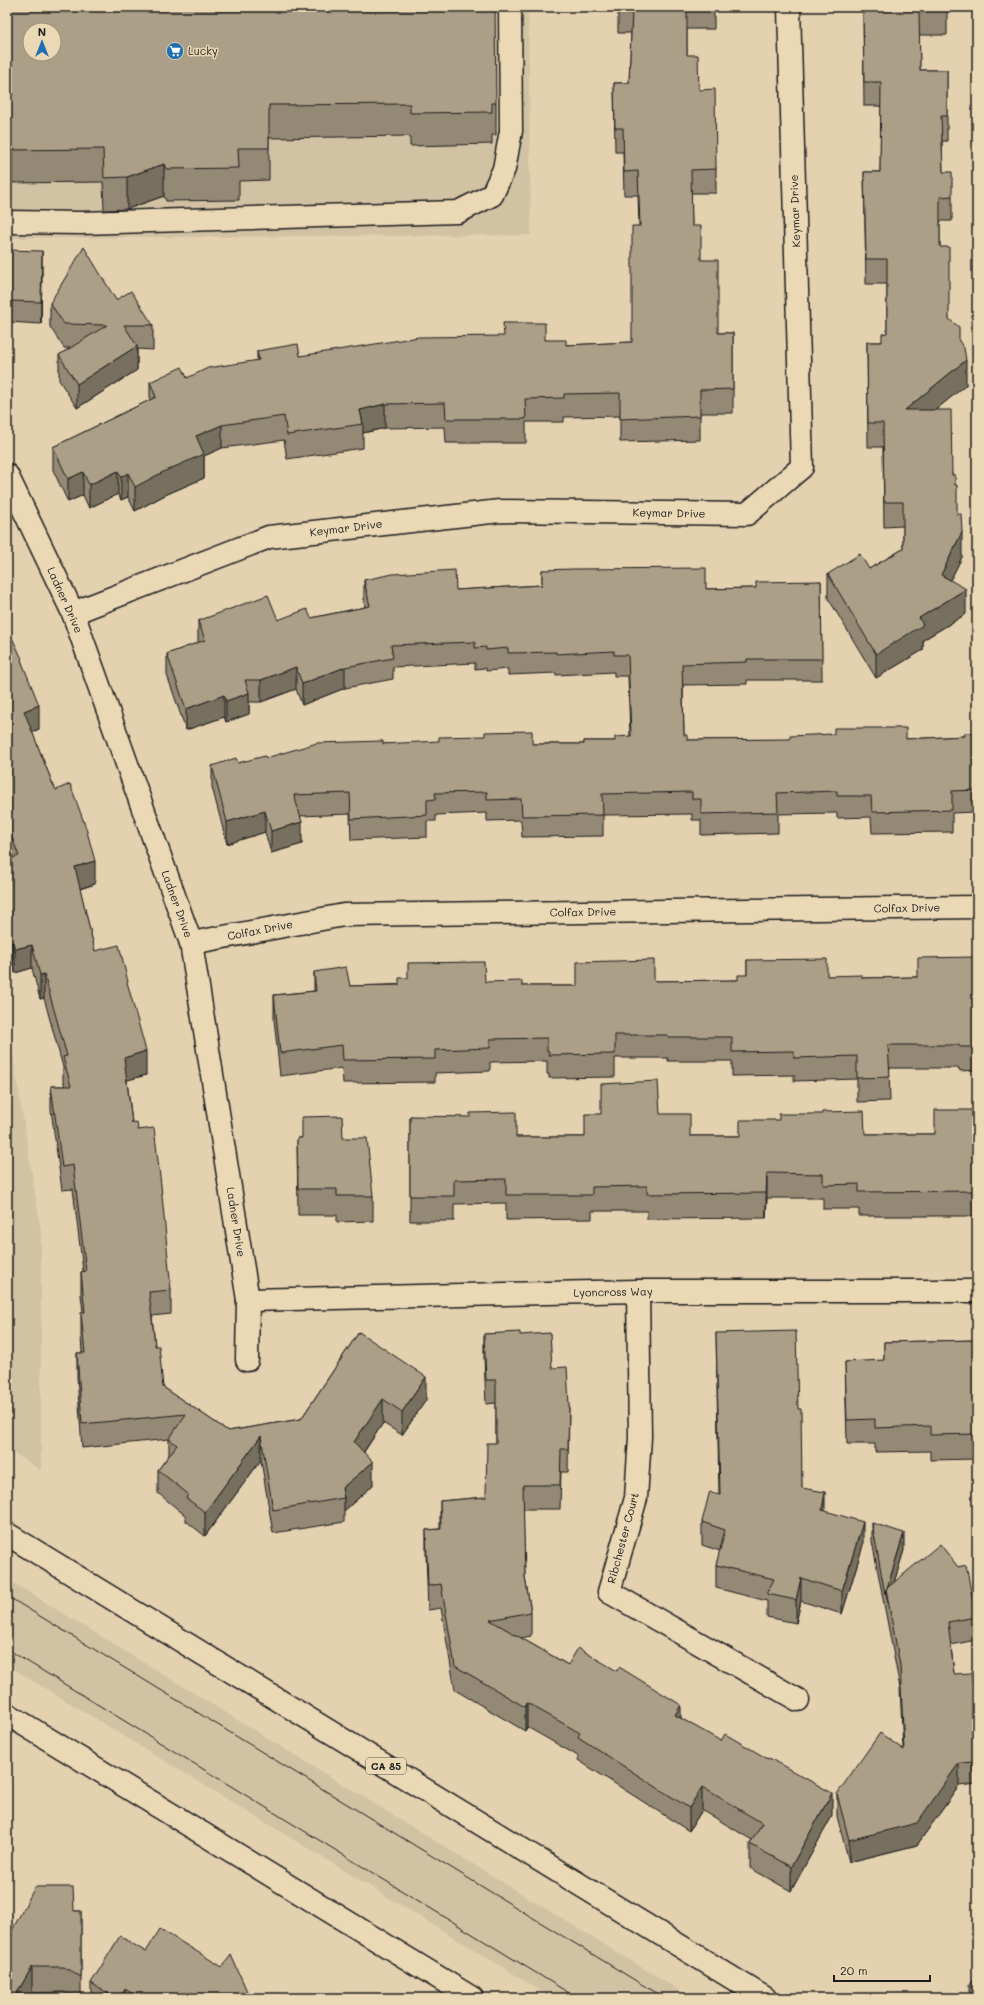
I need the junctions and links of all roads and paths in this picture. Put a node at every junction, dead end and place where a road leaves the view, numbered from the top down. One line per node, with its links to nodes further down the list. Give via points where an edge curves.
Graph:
1 (510, 7): 3 (main road, via 511,131 504,169 492,195 458,212 81,223)
2 (789, 7): 5 (main road, Keymar Drive, via 802,467 747,514 500,511 269,537)
3 (7, 222)
4 (7, 475): 5 (main road, Ladner Drive)
5 (73, 613): 7 (main road, Ladner Drive)
6 (977, 907): 7 (main road, Colfax Drive, via 344,915)
7 (191, 943): 10 (main road, Ladner Drive)
8 (638, 1291): 9 (main road, Lyoncross Way); 10 (main road, Lyoncross Way); 13 (main road, Ribchester Court, via 640,1436 636,1498 609,1592)
9 (977, 1291)
10 (248, 1300): 11 (main road, Ladner Drive)
11 (247, 1360)
12 (7, 1534): 16 (main road, CA 85)
13 (798, 1700)
14 (7, 1714): 15 (main road)
15 (472, 1998)
16 (765, 1998)

